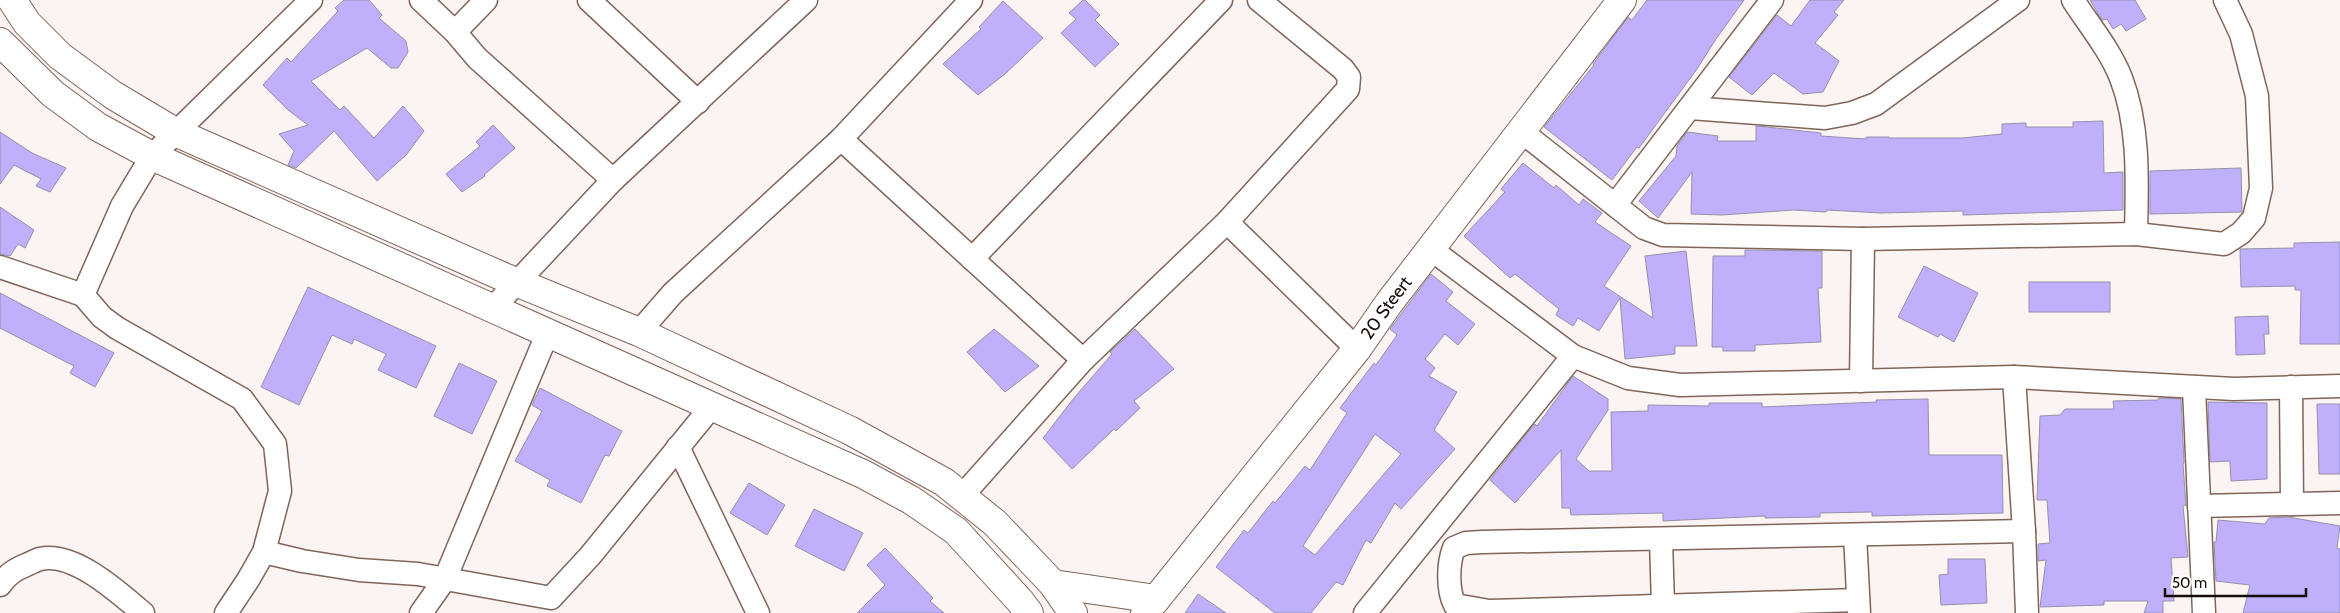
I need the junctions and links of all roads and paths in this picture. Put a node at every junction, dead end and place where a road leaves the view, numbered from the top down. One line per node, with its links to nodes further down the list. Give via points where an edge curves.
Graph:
1 (12, 0): 19 (street, via 27,23 60,56 113,95)
2 (311, 0): 19 (street)
3 (421, 0): 15 (street)
4 (486, 0): 15 (street)
5 (589, 0): 17 (street)
6 (806, 0): 17 (street)
7 (971, 0): 21 (street)
8 (1222, 0): 29 (street)
9 (1259, 0): 25 (street, via 1343,69 1349,78 1348,89)
10 (1772, 0): 18 (street)
11 (2018, 0): 18 (street, via 1876,104 1852,113 1825,118)
12 (2073, 0): 26 (street, via 2121,79 2130,110 2137,164)
13 (2225, 0): 26 (street, via 2241,34 2257,96 2262,188 2254,218 2241,233 2224,244)
14 (1616, 2): 20 (street, 20 Steert)
15 (455, 32): 23 (street, via 477,58)
16 (0, 42): 22 (street, via 53,94 98,127)
17 (698, 102): 23 (street)
18 (1690, 108): 24 (street)
19 (175, 132): 22 (street); 31 (street)
20 (1522, 132): 24 (street); 28 (street, 20 Steert)
21 (841, 139): 29 (street); 35 (street, via 673,293)
22 (152, 156): 32 (street, via 122,206); 33 (street)
23 (613, 180): 31 (street)
24 (1615, 205): 27 (street, via 1644,228 1663,236)
25 (1226, 222): 36 (street); 38 (street)
26 (2136, 234): 27 (street)
27 (1862, 239): 40 (street)
28 (1432, 250): 36 (street, 20 Steert); 37 (street)
29 (972, 259): 38 (street)
30 (0, 267): 32 (street)
31 (518, 283): 33 (street); 35 (street)
32 (83, 295): 53 (street, via 102,318 116,328 242,400 275,444 280,492)
33 (493, 308): 34 (street)
34 (548, 332): 44 (street); 54 (street)
35 (640, 332): 46 (street, via 849,430 944,482)
36 (1357, 349): 58 (street, 20 Steert)
37 (1573, 356): 40 (street, via 1628,378 1680,385); 67 (street)
38 (1083, 360): 46 (street)
39 (2014, 377): 40 (street); 43 (street); 50 (street)
40 (1862, 381)
41 (2340, 386): 42 (street)
42 (2291, 387): 43 (street); 48 (street)
43 (2194, 388): 49 (street)
44 (712, 406): 45 (street); 65 (street, via 863,474 911,500 956,531)
45 (678, 447): 57 (street); 64 (street)
46 (962, 496): 55 (street, via 995,523)
47 (2340, 503): 48 (street)
48 (2292, 504): 49 (street)
49 (2199, 506): 69 (street)
50 (2024, 530): 51 (street); 68 (street)
51 (1855, 535): 52 (street); 60 (street)
52 (1661, 539): 59 (street); 59 (street, via 1466,543 1454,548 1450,557 1451,597 1455,605 1489,611)
53 (264, 552): 54 (street, via 360,570); 62 (street)
54 (446, 579): 57 (street); 63 (street)
55 (1053, 584): 58 (street); 66 (street)
56 (0, 585): 61 (street, via 7,574 41,558 60,559 85,568)
57 (547, 606)
58 (1150, 606)
59 (1664, 606): 60 (street)
60 (1858, 607)
61 (143, 613)
62 (226, 613)
63 (421, 613)
64 (758, 613)
65 (1029, 613)
66 (1073, 613)
67 (1366, 613)
68 (2027, 613)
69 (2204, 613)

